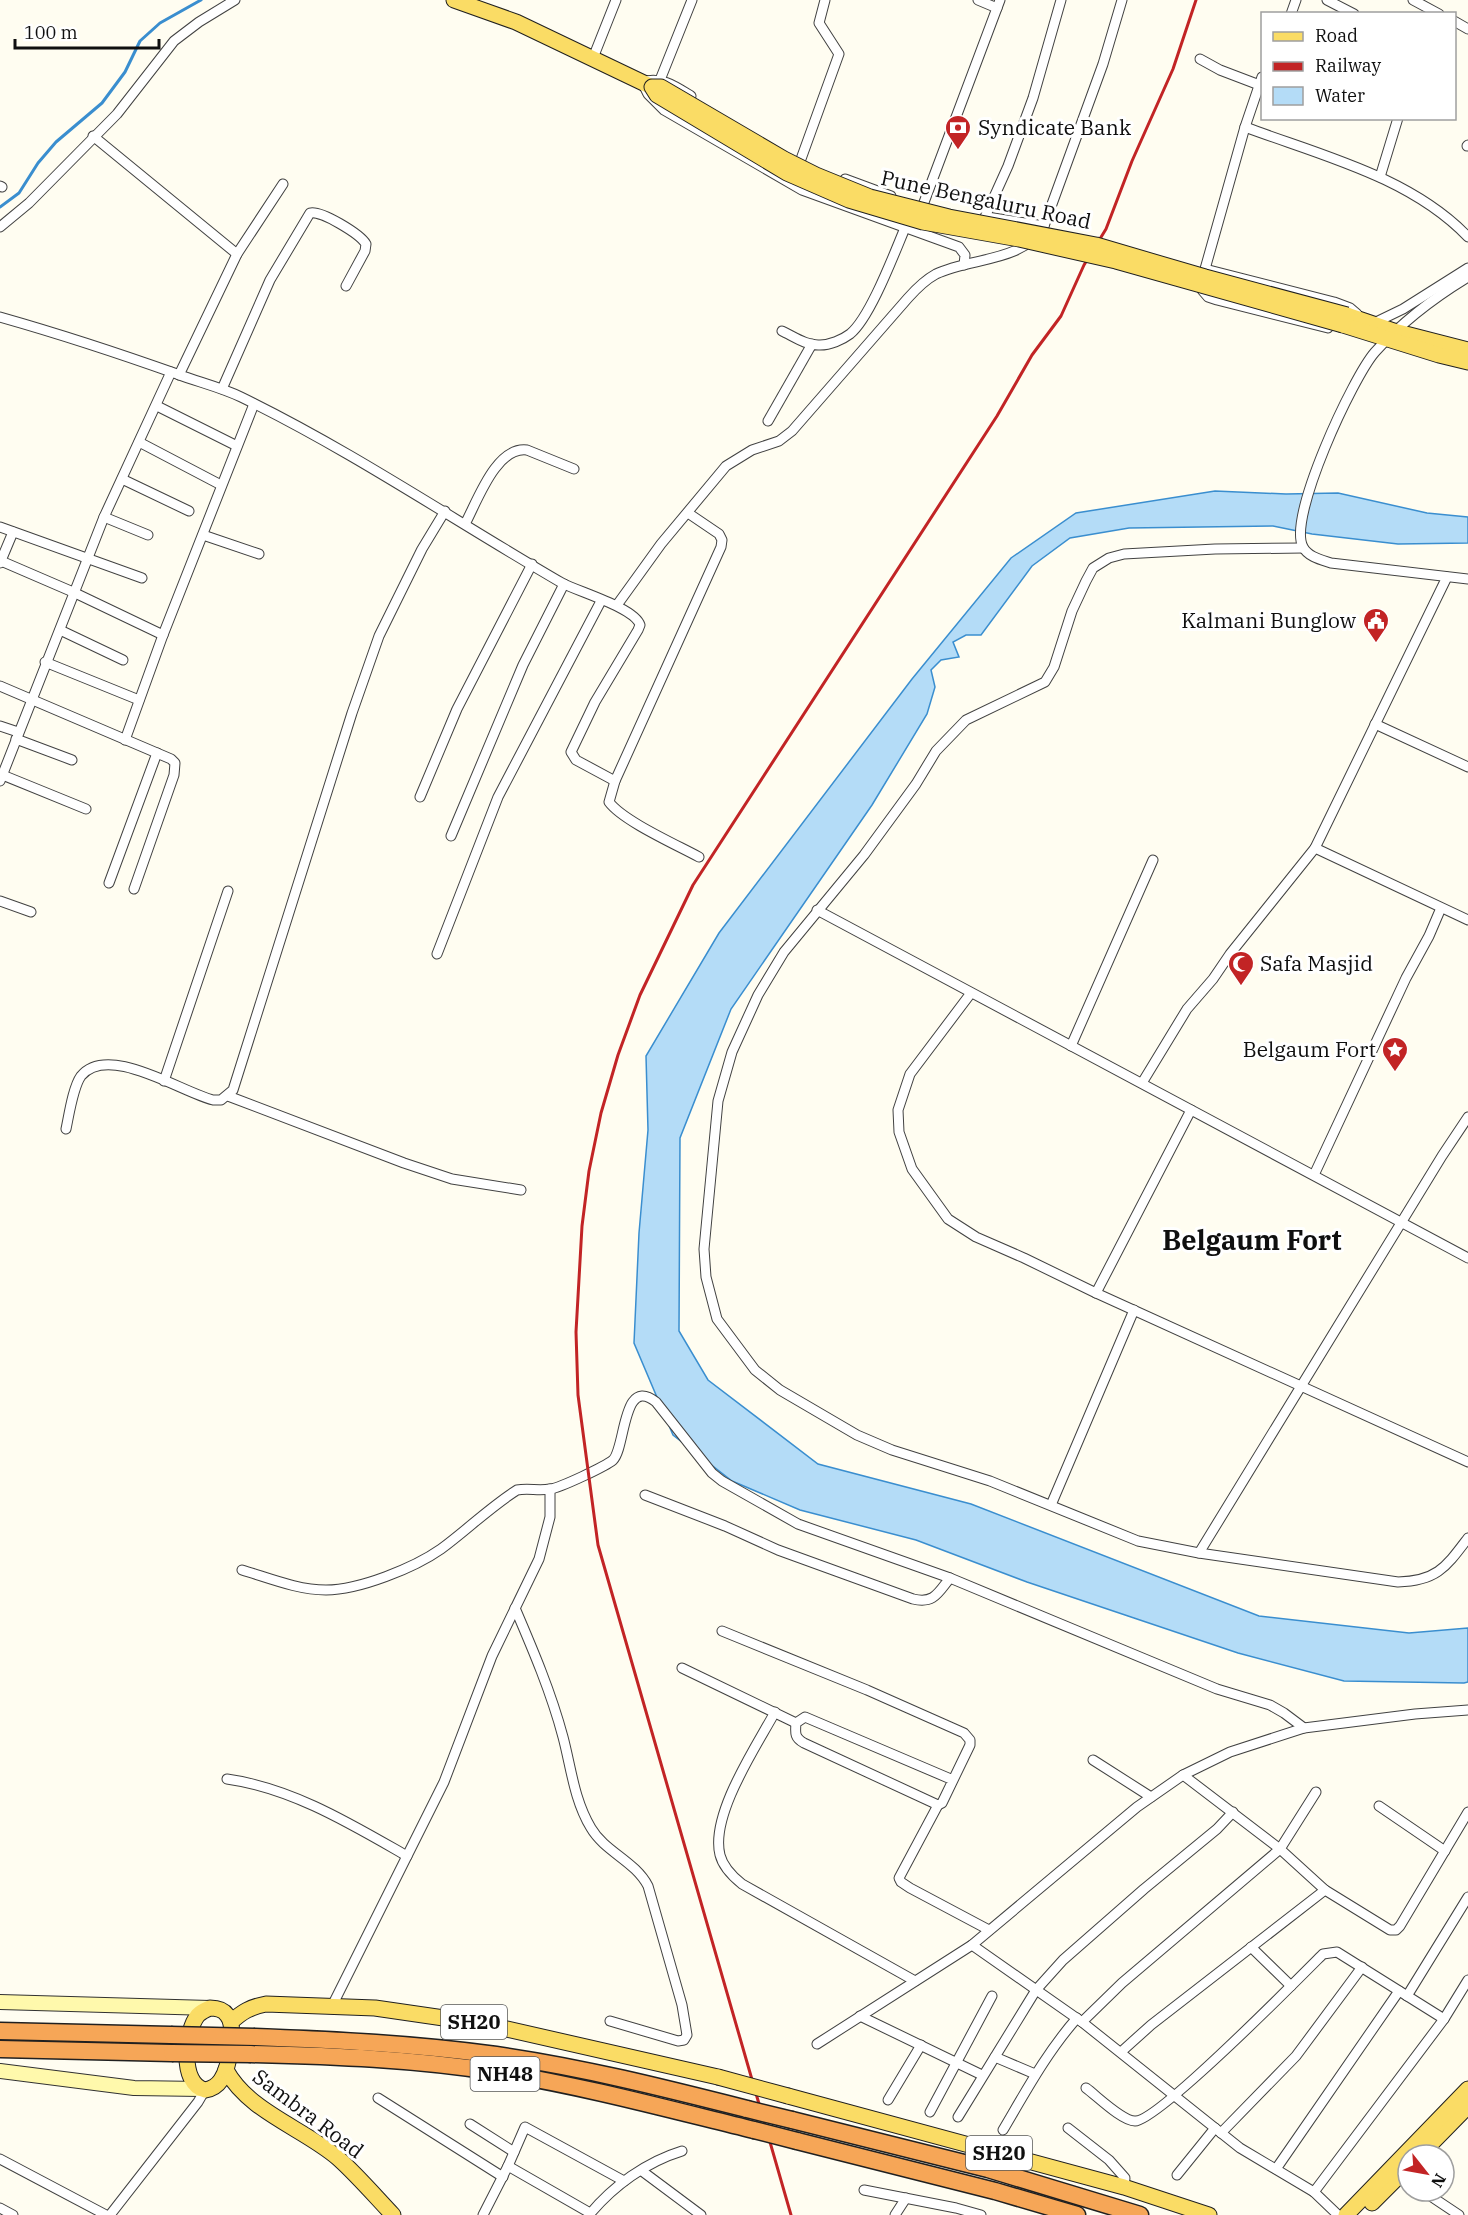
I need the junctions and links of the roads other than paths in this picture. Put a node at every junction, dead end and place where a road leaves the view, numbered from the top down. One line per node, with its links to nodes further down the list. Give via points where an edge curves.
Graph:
1 (235, 0): 20 (street, via 174,41 135,93)
2 (454, 0): 14 (main road, Pune Bengaluru Road, via 516,22)
3 (616, 0): 14 (street)
4 (692, 0): 16 (street)
5 (825, 0): 21 (street, via 819,23 839,54)
6 (978, 0): 12 (street)
7 (1061, 0): 25 (street, via 1033,98)
8 (1122, 0): 26 (street)
9 (1327, 0): 13 (street)
10 (1413, 0): 11 (street)
11 (1428, 3)
12 (998, 4): 24 (street)
13 (1350, 12)
14 (594, 58): 16 (main road, Pune Bengaluru Road)
15 (1200, 58): 17 (street, via 1220,70)
16 (651, 83): 21 (street, via 672,85); 28 (street, via 648,94 664,110 775,176); 37 (main road, Pune Bengaluru Road, bridge, via 816,176 870,197 949,217 1096,245)
17 (1261, 83): 19 (street)
18 (1397, 120): 22 (street)
19 (1245, 127): 22 (street); 33 (street)
20 (93, 136): 27 (street, via 61,172); 30 (street)
21 (801, 159): 24 (street, via 847,180)
22 (1380, 177): 29 (street, via 1437,210)
23 (283, 184): 30 (street)
24 (923, 205): 25 (street)
25 (985, 217): 26 (street)
26 (1044, 226): 31 (street, via 1024,246)
27 (0, 227)
28 (905, 228): 31 (street, via 958,247 965,255); 40 (street, via 857,327 840,340)
29 (1468, 237)
30 (237, 254): 43 (street)
31 (964, 265): 55 (street, via 937,274 921,285 792,431 726,466)
32 (1468, 268): 37 (street, via 1403,309)
33 (1205, 269): 37 (street, via 1334,302 1356,312); 37 (street, via 1202,290 1208,297 1343,332)
34 (1468, 277): 39 (street)
35 (346, 286): 44 (street, via 366,244 358,235 318,212 310,213 270,280)
36 (0, 317): 43 (street, via 105,348)
37 (1357, 322): 39 (main road, Pune Bengaluru Road)
38 (782, 332): 40 (street)
39 (1390, 335): 41 (main road); 42 (main road); 62 (street, via 1352,388 1314,476 1304,514)
40 (812, 344): 47 (street)
41 (1468, 350)
42 (1468, 362)
43 (175, 374): 44 (street); 46 (street)
44 (222, 389): 45 (street)
45 (254, 404): 49 (street); 53 (street)
46 (157, 406): 48 (street); 49 (street)
47 (768, 421)
48 (139, 442): 51 (street); 52 (street)
49 (237, 446): 52 (street)
50 (574, 469): 57 (street, via 526,450 509,453 492,472)
51 (122, 479): 54 (street); 56 (street)
52 (221, 485): 61 (street)
53 (445, 511): 57 (street); 109 (street, via 379,636 237,1082)
54 (189, 512)
55 (688, 513): 73 (street); 89 (street, via 719,534 721,547)
56 (104, 517): 60 (street); 64 (street)
57 (465, 524): 66 (street)
58 (0, 527): 59 (street)
59 (13, 532): 64 (street); 65 (street)
60 (148, 535)
61 (203, 535): 63 (street); 75 (street)
62 (1303, 548): 67 (street, via 1331,563); 101 (street, via 1124,554 1093,568 1045,682 966,720 951,734 864,855)
63 (259, 554)
64 (87, 557): 68 (street); 71 (street)
65 (0, 562): 71 (street)
66 (532, 564): 70 (street); 90 (street, via 457,709)
67 (1447, 577): 69 (street); 81 (street)
68 (142, 578)
69 (1468, 579)
70 (564, 584): 72 (street); 92 (street, via 523,665)
71 (73, 592): 74 (street); 75 (street)
72 (601, 601): 73 (street); 104 (street, via 498,797)
73 (617, 605): 89 (street, via 640,625 571,752 576,760)
74 (60, 630): 76 (street); 77 (street)
75 (163, 635): 80 (street)
76 (123, 660)
77 (45, 662): 79 (street); 80 (street)
78 (0, 686): 79 (street)
79 (32, 698): 83 (street); 84 (street)
80 (139, 700): 84 (street)
81 (1375, 724): 87 (street); 93 (street)
82 (0, 726): 83 (street)
83 (17, 736): 86 (street); 88 (street)
84 (125, 740): 85 (street)
85 (157, 753): 96 (street); 97 (street, via 171,759 176,769)
86 (72, 760)
87 (1468, 767)
88 (1, 776): 91 (street)
89 (615, 781): 94 (street, via 609,798 613,807)
90 (420, 797)
91 (86, 809)
92 (451, 836)
93 (1316, 848): 100 (street); 108 (street, via 1187,1009)
94 (699, 857)
95 (1153, 860): 106 (street)
96 (109, 883)
97 (134, 889)
98 (228, 891): 107 (street)
99 (0, 901): 102 (street)
100 (1441, 908): 103 (street); 113 (street)
101 (817, 910): 105 (street); 123 (street, via 784,952 758,995 732,1052 718,1101 704,1249 706,1277 717,1319 755,1370 831,1421 892,1449)
102 (31, 912)
103 (1468, 920)
104 (437, 954)
105 (971, 993): 106 (street); 117 (street, via 907,1081 898,1110 904,1152 927,1192 961,1229)
106 (1071, 1046): 108 (street)
107 (164, 1081): 109 (street, via 204,1098 221,1100); 112 (street, via 125,1067 97,1064 78,1082)
108 (1142, 1083): 110 (street)
109 (228, 1096): 114 (street, via 452,1179)
110 (1191, 1110): 113 (street); 117 (street)
111 (1468, 1117): 115 (street)
112 (66, 1129)
113 (1314, 1175): 115 (street)
114 (521, 1190)
115 (1402, 1221): 116 (street); 119 (street)
116 (1468, 1258)
117 (1096, 1293): 118 (street)
118 (1134, 1310): 119 (street); 123 (street)
119 (1302, 1386): 120 (street); 125 (street)
120 (1468, 1462)
121 (550, 1489): 126 (street, via 517,1491 439,1550 408,1568 352,1587 304,1588); 127 (street, via 612,1460 621,1446 632,1402 645,1396 656,1402 712,1473 740,1493 798,1524); 128 (street, via 546,1536)
122 (645, 1495): 127 (street, via 913,1599 929,1600)
123 (1052, 1505): 125 (street, via 1138,1541)
124 (1468, 1538): 125 (street, via 1444,1569 1415,1582)
125 (1199, 1554)
126 (242, 1570)
127 (950, 1578): 134 (street, via 1216,1689 1270,1706)
128 (516, 1608): 147 (street, via 492,1656 444,1782); 166 (street, via 546,1682 574,1787 591,1828 637,1869 648,1886 687,2035 678,2041)
129 (722, 1631): 138 (street, via 964,1733 970,1745)
130 (682, 1668): 132 (street)
131 (1468, 1710): 134 (street)
132 (776, 1713): 133 (street); 155 (street, via 732,1792 721,1820 720,1856 728,1872 742,1884)
133 (796, 1724): 138 (street, via 801,1718 810,1718); 141 (street, via 795,1734 804,1743)
134 (1304, 1728): 136 (street, via 1230,1752)
135 (1093, 1760): 140 (street)
136 (1184, 1775): 140 (street); 143 (street)
137 (227, 1779): 147 (street, via 294,1797)
138 (953, 1780): 141 (street)
139 (1316, 1792): 145 (street)
140 (1151, 1797): 150 (street)
141 (938, 1805): 150 (street, via 899,1878)
142 (1379, 1806): 146 (street)
143 (1233, 1812): 145 (street); 157 (street, via 1063,1960)
144 (1468, 1812): 146 (street)
145 (1280, 1849): 148 (street); 165 (street)
146 (1445, 1851): 148 (street, via 1396,1930)
147 (407, 1856): 161 (street)
148 (1325, 1890): 152 (street)
149 (1468, 1897): 158 (street)
150 (989, 1930): 151 (street)
151 (972, 1945): 155 (street); 157 (street)
152 (1251, 1947): 156 (street); 172 (street)
153 (1362, 1967): 156 (street, via 1330,1952 1323,1954); 158 (street); 191 (street, via 1296,2056)
154 (1468, 1980): 164 (street)
155 (915, 1981): 163 (street)
156 (1291, 1986): 182 (street)
157 (1036, 1990): 165 (street); 173 (street)
158 (1403, 1994): 164 (street); 197 (street)
159 (992, 1996): 174 (street)
160 (0, 2002): 162 (street)
161 (332, 2006): 167 (main road, SH20, via 252,2006); 203 (main road, SH20, bridge, via 375,2008 485,2024 718,2077)
162 (210, 2008): 167 (main road, via 223,2011); 181 (main road, via 194,2021 188,2047 190,2076)
163 (861, 2016): 169 (street); 170 (street)
164 (1444, 2019): 205 (street)
165 (1079, 2020): 172 (street); 177 (street, via 1060,2037)
166 (610, 2021)
167 (231, 2022): 175 (main road)
168 (0, 2031): 218 (highway, NH48, bridge, via 402,2044 497,2055 597,2073 792,2120 988,2169)
169 (818, 2044)
170 (921, 2045): 174 (street); 184 (street)
171 (0, 2049): 217 (highway, NH48, bridge, via 336,2056 494,2072 754,2130)
172 (1121, 2052): 182 (street)
173 (995, 2057): 177 (street); 178 (street)
174 (956, 2063): 178 (street); 186 (street)
175 (226, 2070): 181 (main road, via 218,2084); 212 (main road, Sambra Road, via 240,2090 338,2158)
176 (0, 2071): 181 (street, via 134,2088)
177 (1035, 2074): 190 (street)
178 (982, 2075): 187 (street)
179 (1086, 2088): 182 (street, via 1131,2121 1146,2118)
180 (1468, 2089): 221 (main road)
181 (203, 2090): 211 (street, via 198,2102)
182 (1174, 2097): 191 (street)
183 (378, 2098): 200 (street)
184 (888, 2100)
185 (1468, 2106): 192 (main road)
186 (930, 2112)
187 (958, 2117)
188 (470, 2124): 194 (street)
189 (1068, 2128): 203 (street, via 1118,2168 1125,2178)
190 (1003, 2130)
191 (1218, 2131): 197 (street); 199 (street)
192 (1432, 2143)
193 (682, 2151): 198 (street)
194 (514, 2152): 196 (street); 201 (street, via 525,2127)
195 (0, 2158): 211 (street)
196 (508, 2166): 200 (street); 209 (street)
197 (1276, 2169): 205 (street)
198 (642, 2171): 201 (street); 214 (street)
199 (1177, 2175)
200 (502, 2177): 213 (street)
201 (624, 2181): 209 (street)
202 (1396, 2182): 222 (main road)
203 (1124, 2187): 219 (main road, SH20)
204 (864, 2190): 206 (street)
205 (1314, 2192): 220 (street)
206 (906, 2198): 215 (street); 216 (street)
207 (1441, 2203): 223 (street)
208 (0, 2208): 210 (street)
209 (590, 2214)
210 (13, 2215)
211 (108, 2215)
212 (393, 2215)
213 (483, 2215)
214 (701, 2215)
215 (895, 2215)
216 (981, 2215)
217 (1077, 2215)
218 (1140, 2215)
219 (1209, 2215)
220 (1338, 2215)
221 (1346, 2215)
222 (1360, 2215)
223 (1459, 2215)

